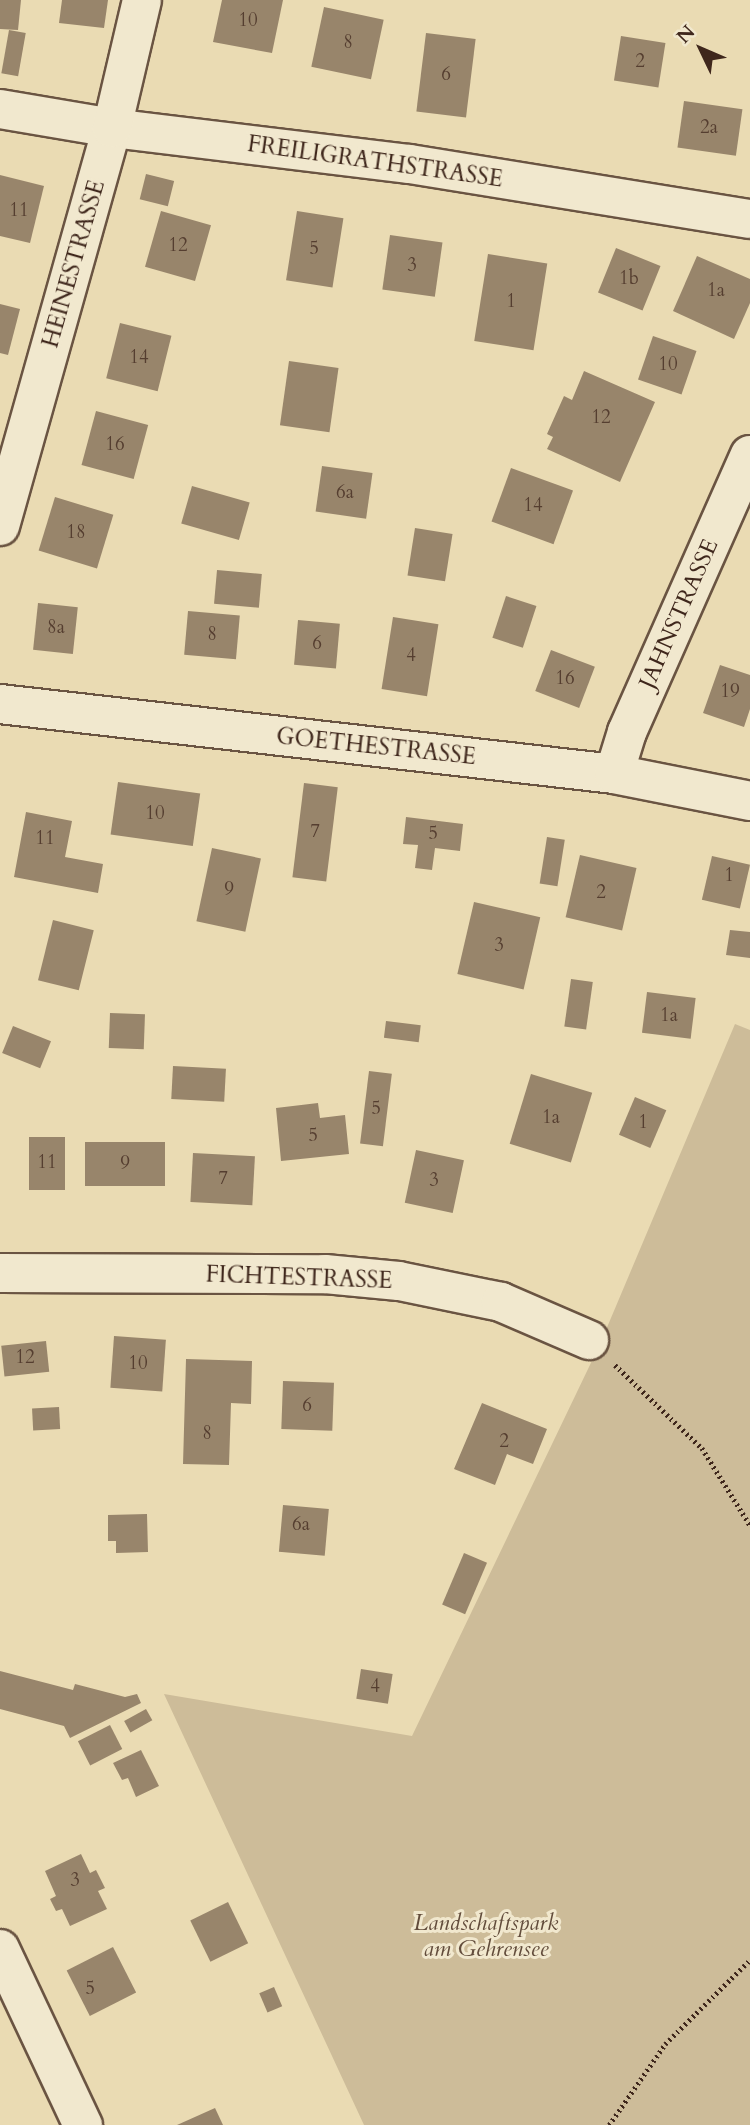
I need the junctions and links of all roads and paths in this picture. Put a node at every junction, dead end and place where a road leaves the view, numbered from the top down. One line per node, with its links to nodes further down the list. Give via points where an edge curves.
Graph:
1 (142, 0): 3 (street, HEINESTRASSE)
2 (0, 109): 3 (street, FREILIGRATHSTRASSE)
3 (112, 128): 4 (street, FREILIGRATHSTRASSE, via 410,164); 6 (street, HEINESTRASSE)
4 (750, 219)
5 (750, 455): 8 (street, JAHNSTRASSE, via 627,732)
6 (0, 526)
7 (0, 704): 8 (street, GOETHESTRASSE)
8 (614, 774): 9 (street, GOETHESTRASSE)
9 (750, 801)
10 (0, 1273): 11 (street, FICHTESTRASSE, via 324,1274 399,1281 501,1302)
11 (589, 1340): 12 (path, via 702,1448)
12 (750, 1525)
13 (0, 1949): 15 (street)
14 (750, 1960): 16 (path, via 665,2044)
15 (83, 2125)
16 (609, 2125)

